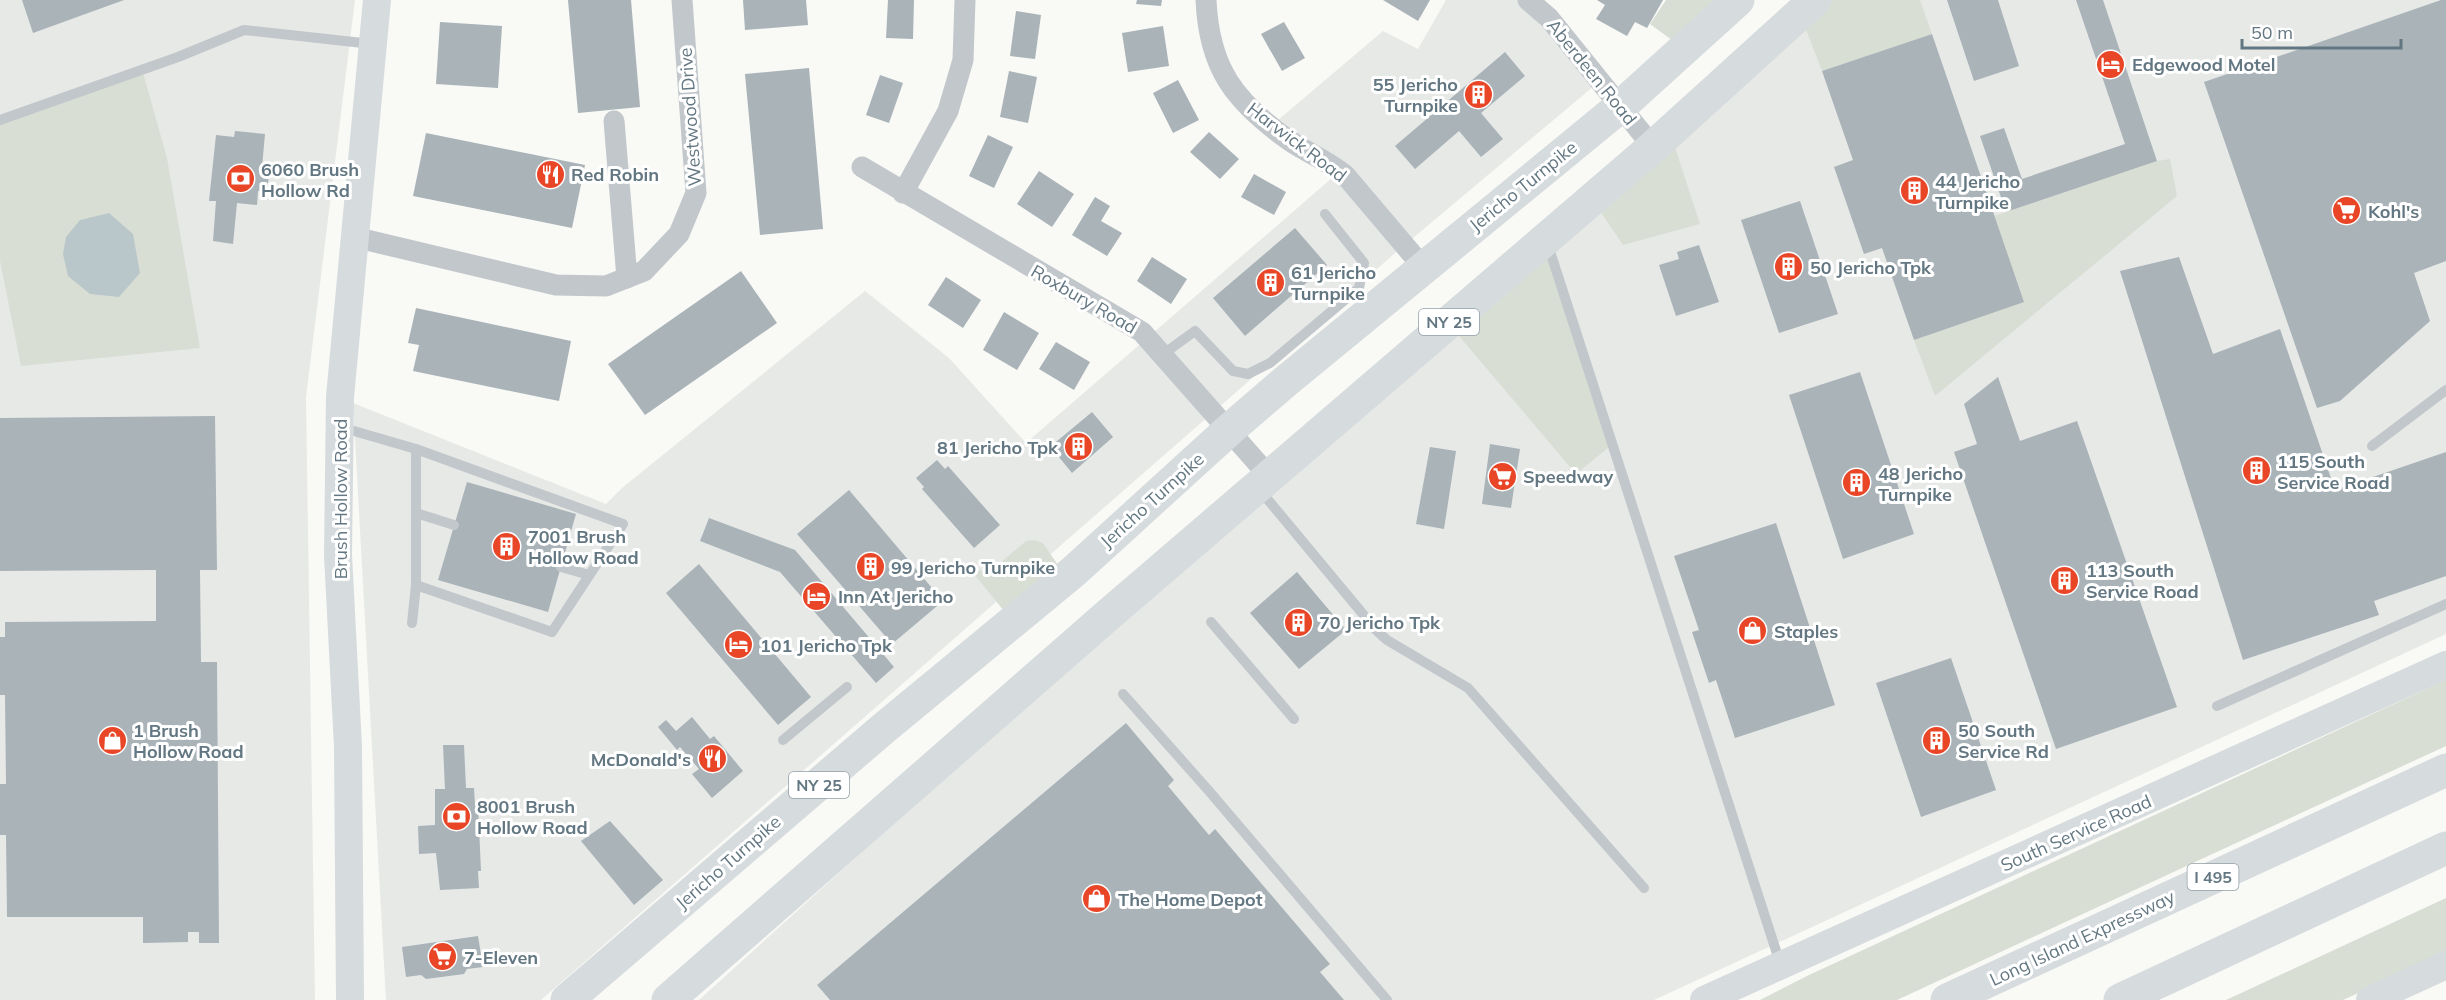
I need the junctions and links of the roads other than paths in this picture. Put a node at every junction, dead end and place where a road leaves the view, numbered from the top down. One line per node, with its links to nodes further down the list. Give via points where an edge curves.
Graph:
1 (377, 0): 8 (main road, Brush Hollow Road)
2 (682, 0): 19 (street, Westwood Drive, via 696,193 679,234 644,271)
3 (965, 0): 14 (street, via 963,60 948,111)
4 (1206, 0): 18 (street, Harwick Road, via 1207,27 1215,55 1228,83 1249,110 1345,175)
5 (1528, 0): 9 (street, Aberdeen Road, via 1549,18)
6 (1738, 0): 9 (main road, Jericho Turnpike / NY 25)
7 (1815, 0): 12 (main road, NY 25)
8 (372, 44): 10 (lane, via 244,30); 16 (main road, Brush Hollow Road)
9 (1621, 106): 12 (street, Aberdeen Road); 18 (main road, Jericho Turnpike / NY 25)
10 (0, 120)
11 (614, 121): 19 (street)
12 (1653, 147): 17 (main road, NY 25)
13 (862, 167): 14 (street, Roxbury Road)
14 (903, 193): 21 (street, Roxbury Road, via 1142,332)
15 (1325, 214): 20 (lane, via 1364,262)
16 (354, 237): 19 (street, Westwood Drive, via 556,285 606,286); 24 (main road, Brush Hollow Road, via 341,371)
17 (1546, 239): 28 (main road, NY 25); 46 (lane)
18 (1423, 267): 20 (main road, Jericho Turnpike / NY 25)
19 (627, 278)
20 (1367, 298): 22 (main road, Jericho Turnpike / NY 25)
21 (1162, 355): 22 (lane, via 1195,331 1233,371); 25 (street, Roxbury Road)
22 (1278, 372): 25 (main road, Jericho Turnpike / NY 25)
23 (2446, 390): 26 (lane)
24 (340, 427): 27 (lane); 48 (main road, Brush Hollow Road, via 338,555 348,747)
25 (1229, 430): 28 (street, Roxbury Road); 49 (main road, Jericho Turnpike / NY 25, via 1072,572)
26 (2372, 446)
27 (417, 448): 29 (lane); 32 (lane, via 623,524)
28 (1263, 481): 45 (lane, via 1377,631 1468,688); 50 (main road, NY 25)
29 (416, 513): 30 (lane); 33 (lane)
30 (454, 525)
31 (561, 567): 32 (lane)
32 (589, 575): 33 (lane, via 552,632)
33 (416, 585): 36 (lane)
34 (2446, 604): 40 (lane)
35 (1211, 622): 41 (lane)
36 (412, 623)
37 (2446, 665): 46 (main road, South Service Road)
38 (847, 687): 42 (lane)
39 (1123, 694): 51 (lane)
40 (2217, 706)
41 (1294, 719)
42 (783, 740)
43 (2446, 770): 53 (main road, Long Island Expressway / I 495)
44 (2446, 848): 54 (main road)
45 (1644, 888)
46 (1781, 966): 52 (main road, South Service Road)
47 (2445, 969): 55 (main road)
48 (350, 1000)
49 (567, 1000)
50 (668, 1000)
51 (1387, 1000)
52 (1704, 1000)
53 (1947, 1000)
54 (2120, 1000)
55 (2370, 1000)

